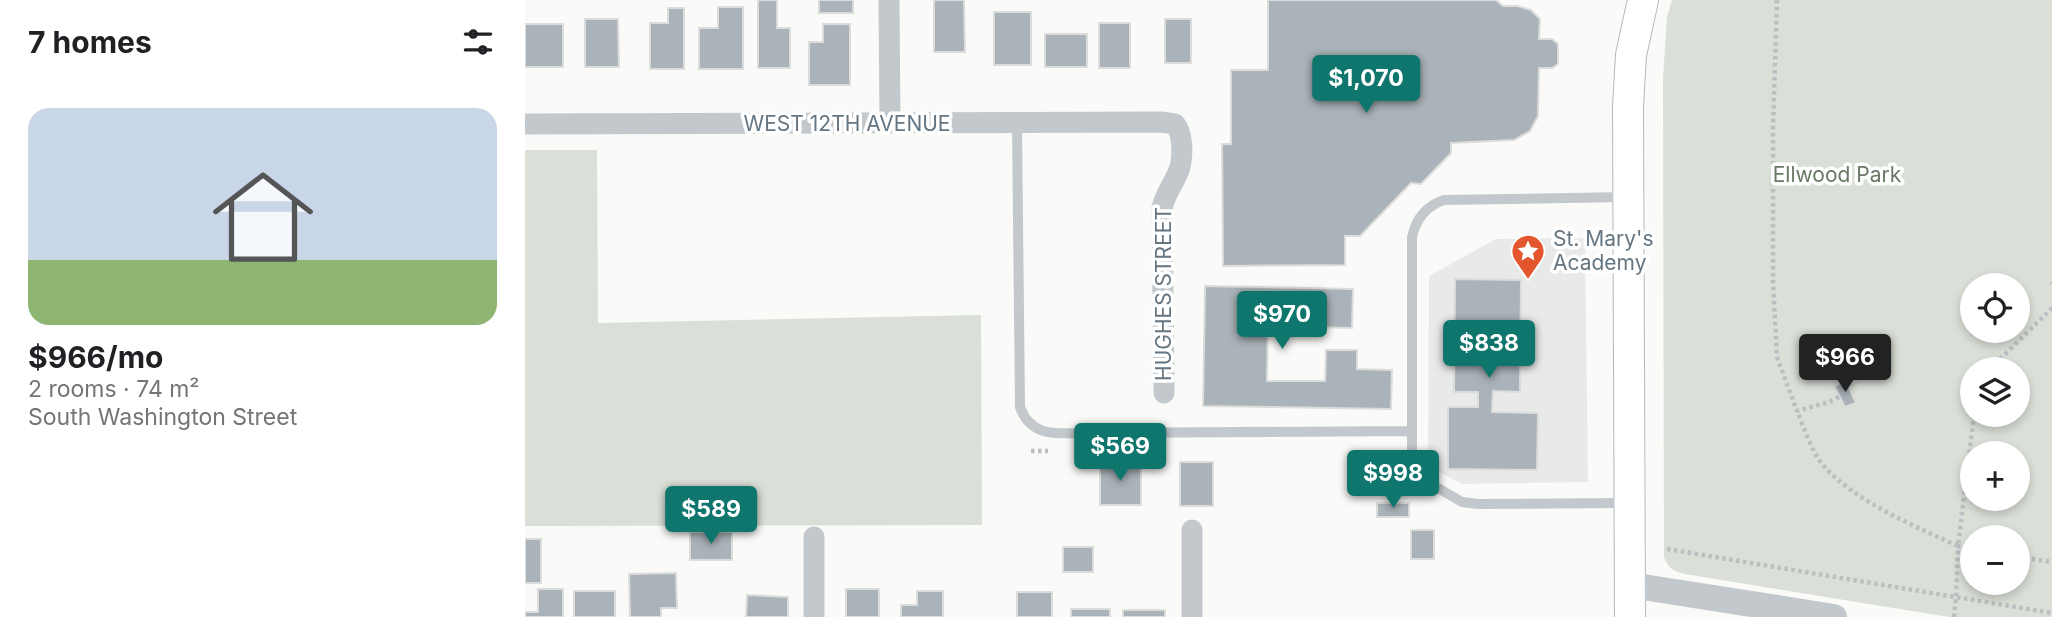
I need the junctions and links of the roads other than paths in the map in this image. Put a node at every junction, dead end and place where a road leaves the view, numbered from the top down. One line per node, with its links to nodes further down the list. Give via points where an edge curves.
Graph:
1 (889, 0): 4 (street)
2 (1643, 0): 7 (main road, via 1631,55)
3 (1170, 122): 6 (street, WEST 12TH AVENUE); 8 (street, HUGHES STREET, via 1179,129 1181,162 1162,208)
4 (890, 123): 5 (street, WEST 12TH AVENUE); 6 (street, WEST 12TH AVENUE)
5 (525, 124)
6 (1017, 124): 9 (lane, via 1020,407 1024,420 1034,429 1081,433)
7 (1628, 197): 9 (lane, via 1444,200 1415,222); 10 (main road)
8 (1164, 393)
9 (1412, 431): 10 (lane, via 1412,473 1462,502)
10 (1630, 503): 13 (main road)
11 (1192, 530): 15 (street)
12 (814, 537): 14 (street)
13 (1630, 584): 16 (main road); 17 (street)
14 (814, 617)
15 (1192, 617)
16 (1630, 617)
17 (1834, 617)

